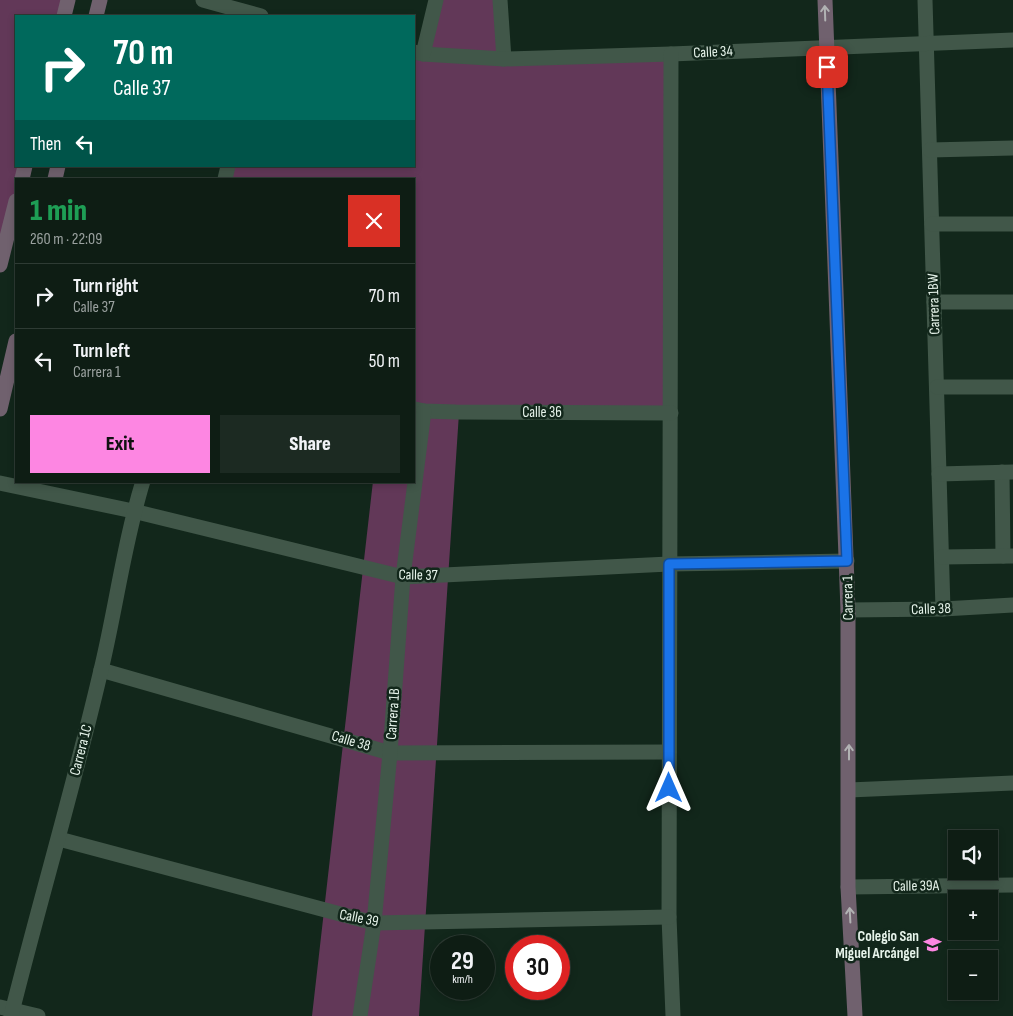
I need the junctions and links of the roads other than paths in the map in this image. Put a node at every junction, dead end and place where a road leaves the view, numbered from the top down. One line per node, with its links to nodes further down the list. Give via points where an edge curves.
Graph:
1 (68, 0): 8 (main road)
2 (100, 0): 9 (main road)
3 (203, 0): 10 (street)
4 (436, 0): 14 (street)
5 (500, 0): 16 (street)
6 (825, 0): 13 (main road, Carrera 1, one-way to 6)
7 (925, 0): 12 (street, Carrera 1BW)
8 (64, 15)
9 (96, 15)
10 (257, 15)
11 (1013, 40): 12 (street, Calle 34)
12 (926, 43): 13 (street, Calle 34); 18 (street, Carrera 1BW)
13 (826, 48): 15 (street, Calle 34); 40 (main road, Carrera 1)
14 (418, 53): 16 (street, Calle 34)
15 (671, 54): 16 (street, Calle 34); 30 (street)
16 (504, 59)
17 (1013, 148): 18 (street)
18 (930, 150): 20 (street, Carrera 1BW)
19 (15, 205): 22 (main road)
20 (932, 224): 21 (street); 23 (street, Carrera 1BW)
21 (1013, 224)
22 (0, 265)
23 (934, 302): 24 (street); 26 (street, Carrera 1BW)
24 (1013, 302)
25 (15, 345): 28 (main road)
26 (936, 387): 27 (street); 33 (street, Carrera 1BW)
27 (1013, 387)
28 (0, 409)
29 (419, 410): 30 (street, Calle 36); 31 (street, Carrera 1B)
30 (671, 413): 41 (street)
31 (415, 450)
32 (1007, 472): 33 (street); 38 (street)
33 (939, 474): 39 (street, Carrera 1BW)
34 (0, 483): 37 (street, Calle 37)
35 (142, 483): 37 (street, Carrera 1C)
36 (412, 483): 42 (street, Carrera 1B)
37 (134, 511): 42 (street, Calle 37); 46 (street, Carrera 1C)
38 (1008, 556): 39 (street)
39 (942, 557): 44 (street, Carrera 1BW)
40 (847, 561): 41 (street, Calle 37); 45 (main road, Carrera 1)
41 (669, 564): 42 (street, Calle 37); 47 (street)
42 (402, 578): 48 (street, Carrera 1B)
43 (1013, 605): 44 (street, Calle 38)
44 (943, 609): 45 (street, Calle 38)
45 (848, 610): 50 (main road, Carrera 1, one-way to 45)
46 (101, 670): 48 (street, Calle 38); 51 (street, Carrera 1C)
47 (669, 752): 48 (street, Calle 38); 54 (street)
48 (390, 753): 55 (street, Carrera 1B)
49 (1013, 783): 50 (street)
50 (849, 790): 53 (main road, Carrera 1)
51 (59, 839): 55 (street, Calle 39); 56 (street, Carrera 1C)
52 (1013, 885): 53 (street, Calle 39A)
53 (848, 887): 60 (main road, Carrera 1, one-way to 53)
54 (669, 917): 55 (street, Calle 39); 59 (street)
55 (374, 923): 58 (street, Carrera 1B)
56 (8, 1011): 57 (street)
57 (38, 1016)
58 (360, 1016)
59 (672, 1016)
60 (855, 1016)

